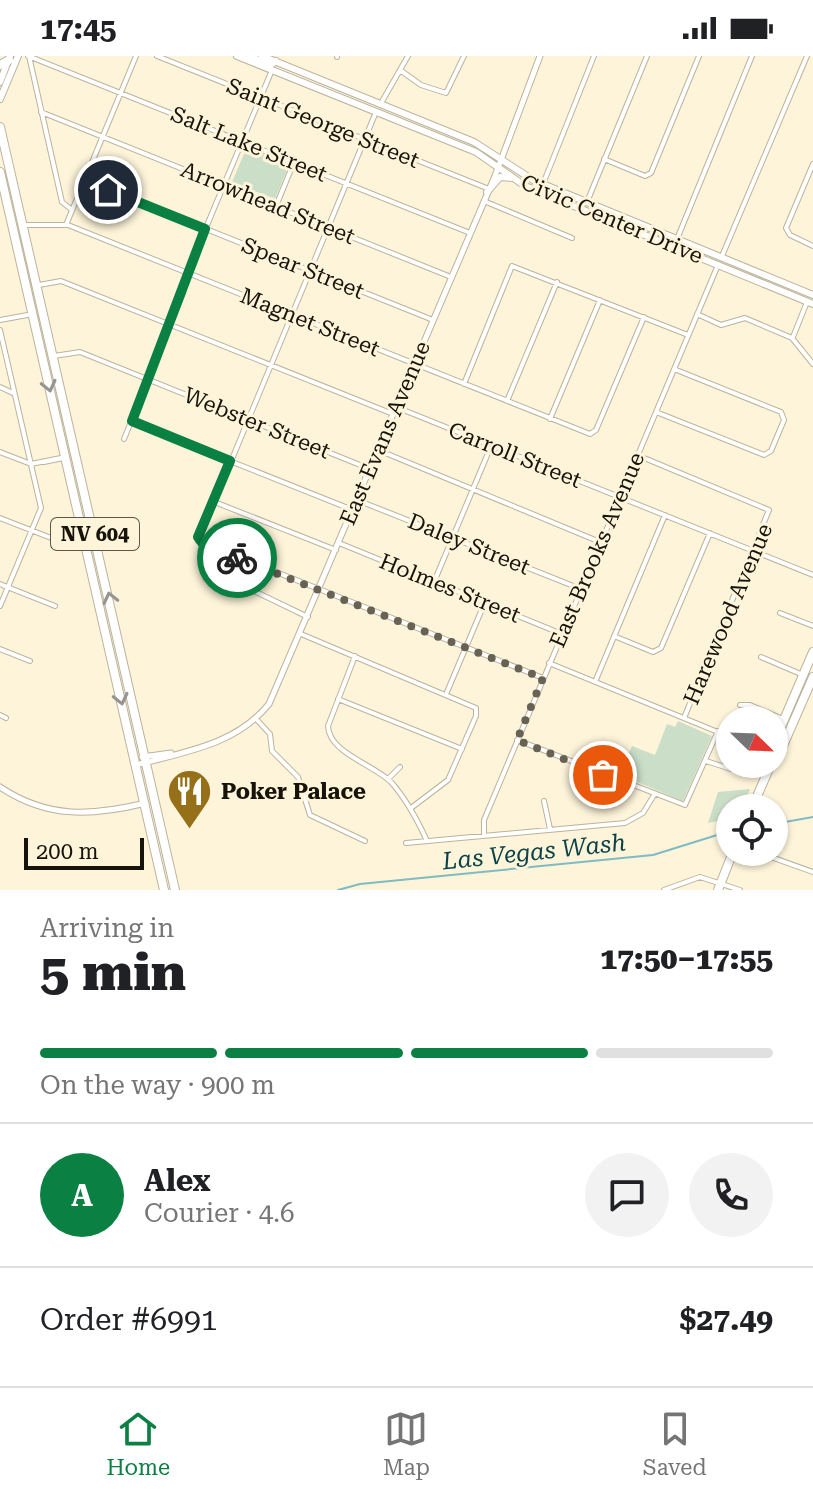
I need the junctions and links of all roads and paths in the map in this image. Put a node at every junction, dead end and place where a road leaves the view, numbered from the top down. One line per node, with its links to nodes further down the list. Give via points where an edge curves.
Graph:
1 (18, 56): 26 (main road)
2 (29, 56): 24 (street, Salt Lake Street); 29 (street)
3 (136, 56): 24 (street)
4 (157, 56): 25 (street, Saint George Street)
5 (237, 56): 18 (main road, Civic Center Drive)
6 (249, 56): 16 (main road, via 271,65)
7 (262, 56): 16 (main road, Civic Center Drive)
8 (408, 56): 19 (street)
9 (464, 56): 19 (street, via 446,93 421,85)
10 (540, 56): 36 (street, East Evans Avenue)
11 (594, 56): 45 (street)
12 (647, 56): 37 (street)
13 (699, 56): 37 (street, via 651,173 645,176)
14 (752, 56): 61 (street)
15 (807, 56): 65 (street, East Brooks Avenue)
16 (277, 59): 20 (main road, Civic Center Drive)
17 (6, 60): 22 (main road)
18 (272, 70): 20 (main road); 25 (street); 27 (main road, Civic Center Drive)
19 (400, 70): 23 (street)
20 (317, 79): 28 (main road, Civic Center Drive)
21 (381, 79): 23 (street)
22 (0, 82)
23 (389, 85): 28 (street)
24 (121, 93): 33 (street); 35 (street, Salt Lake Street)
25 (261, 98): 34 (street, Saint George Street); 35 (street)
26 (0, 99)
27 (349, 101): 28 (main road); 30 (main road, Civic Center Drive)
28 (380, 105): 31 (main road, Civic Center Drive)
29 (41, 112): 33 (street, Arrowhead Street); 53 (street, via 62,202)
30 (376, 112): 31 (main road); 34 (street); 40 (main road, Civic Center Drive)
31 (405, 115): 36 (main road, Civic Center Drive)
32 (0, 127): 55 (main road, NV 604)
33 (103, 137): 42 (street); 46 (street, Arrowhead Street)
34 (365, 140): 44 (street); 47 (street, Saint George Street)
35 (242, 141): 38 (street, Salt Lake Street); 46 (street)
36 (500, 157): 40 (street, East Evans Avenue); 45 (main road, Civic Center Drive)
37 (604, 159): 50 (street)
38 (294, 162): 44 (street, Salt Lake Street); 52 (street)
39 (813, 164): 62 (street, via 786,228)
40 (498, 165): 43 (main road, Civic Center Drive); 47 (street, East Evans Avenue)
41 (0, 172): 48 (main road, NV 604)
42 (84, 180): 53 (street); 58 (street, Spear Street)
43 (518, 181): 47 (main road, via 502,177); 51 (main road, Civic Center Drive)
44 (347, 183): 57 (street); 59 (street, Salt Lake Street)
45 (543, 184): 50 (main road, Civic Center Drive)
46 (224, 185): 52 (street, Arrowhead Street); 58 (street)
47 (488, 191): 49 (street, East Evans Avenue)
48 (6, 197): 54 (main road, NV 604); 55 (main road)
49 (484, 201): 59 (street, East Evans Avenue); 60 (street)
50 (587, 202): 51 (main road); 61 (main road, Civic Center Drive)
51 (567, 204): 63 (main road, Civic Center Drive)
52 (276, 206): 57 (street, Arrowhead Street)
53 (72, 210): 56 (street)
54 (13, 225): 64 (main road); 66 (main road, NV 604)
55 (24, 225): 56 (street, Magnet Street); 64 (main road, NV 604)
56 (66, 225): 68 (street, Magnet Street)
57 (328, 227): 67 (street); 69 (street, Arrowhead Street)
58 (205, 229): 67 (street, Spear Street); 68 (street)
59 (470, 233): 69 (street, East Evans Avenue)
60 (572, 238)
61 (677, 239): 63 (street); 65 (main road, Civic Center Drive)
62 (813, 246)
63 (674, 247): 65 (main road, Civic Center Drive)
64 (31, 252): 71 (main road, NV 604)
65 (719, 261): 72 (main road); 72 (main road, Civic Center Drive, via 782,292); 75 (street, East Brooks Avenue)
66 (23, 268): 71 (main road); 74 (main road, NV 604)
67 (310, 271): 76 (street); 79 (street, Spear Street)
68 (187, 273): 76 (street, Magnet Street); 80 (street)
69 (451, 277): 79 (street, East Evans Avenue)
70 (557, 282): 73 (street); 92 (street, via 512,266); 95 (street)
71 (39, 285): 80 (street, Carroll Street, via 61,281); 82 (main road, NV 604)
72 (812, 297): 84 (street)
73 (600, 300): 77 (street); 99 (street)
74 (33, 314): 78 (street); 82 (main road); 85 (main road, NV 604)
75 (697, 314): 83 (street, East Brooks Avenue); 84 (street, via 721,325 745,318)
76 (291, 315): 87 (street, Magnet Street); 89 (street)
77 (644, 317): 83 (street); 99 (street, Magnet Street, via 593,434)
78 (0, 320)
79 (433, 320): 87 (street, East Evans Avenue)
80 (170, 325): 89 (street, Carroll Street); 91 (street)
81 (0, 330): 94 (street)
82 (48, 331): 86 (main road, NV 604)
83 (688, 335): 90 (street, East Brooks Avenue)
84 (792, 338): 88 (street)
85 (39, 339): 86 (main road); 106 (main road, NV 604, one-way to 106)
86 (54, 356): 91 (street, Webster Street, via 80,352); 110 (main road, NV 604)
87 (414, 364): 92 (street, Magnet Street); 96 (street, East Evans Avenue)
88 (813, 364)
89 (270, 365): 96 (street, Carroll Street); 98 (street)
90 (674, 369): 97 (street, East Brooks Avenue); 97 (street, via 784,416 783,425 768,454)
91 (148, 380): 98 (street, Webster Street); 100 (street)
92 (464, 384): 95 (street, Magnet Street)
93 (0, 387): 94 (street)
94 (14, 393): 108 (street)
95 (507, 401): 99 (street, Magnet Street)
96 (395, 411): 102 (street, Carroll Street); 103 (street, East Evans Avenue)
97 (656, 412): 105 (street, East Brooks Avenue)
98 (247, 419): 107 (street); 109 (street, Webster Street)
99 (550, 419)
100 (132, 421): 101 (street); 107 (street)
101 (124, 439)
102 (491, 446): 111 (street); 112 (street, Carroll Street)
103 (378, 450): 109 (street, East Evans Avenue); 111 (street)
104 (0, 452): 108 (street)
105 (637, 455): 112 (street, East Brooks Avenue); 127 (street, Harewood Avenue, via 769,510)
106 (63, 458): 108 (street); 110 (main road, via 71,460); 117 (main road, NV 604)
107 (230, 461): 114 (street); 115 (street)
108 (31, 464): 119 (street, via 41,508)
109 (370, 469): 113 (street, East Evans Avenue)
110 (81, 475): 122 (main road, NV 604)
111 (472, 490): 121 (street); 124 (street)
112 (620, 497): 116 (street, Carroll Street); 124 (street, East Brooks Avenue)
113 (357, 500): 115 (street, East Evans Avenue); 121 (street, Daley Street)
114 (212, 501): 126 (street); 135 (street, via 198,541)
115 (353, 510): 125 (street, East Evans Avenue)
116 (665, 515): 120 (street, Carroll Street); 145 (street)
117 (80, 516): 122 (main road); 123 (main road, NV 604)
118 (0, 518): 119 (street)
119 (31, 530): 123 (street, via 64,543); 132 (street)
120 (710, 533): 127 (street, Carroll Street); 145 (street, via 657,651)
121 (453, 537): 130 (street); 133 (street, Daley Street)
122 (96, 538): 128 (main road, NV 604)
123 (85, 541): 128 (main road); 141 (main road, NV 604)
124 (600, 542): 133 (street, East Brooks Avenue)
125 (339, 543): 126 (street, East Evans Avenue); 130 (street, Holmes Street)
126 (336, 550): 135 (street, East Evans Avenue)
127 (754, 551): 129 (street, Carroll Street); 164 (street, Harewood Avenue)
128 (101, 560): 146 (main road, NV 604, one-way to 128)
129 (813, 575)
130 (434, 582): 136 (street, Holmes Street)
131 (0, 584): 132 (street)
132 (8, 587): 137 (street); 138 (street)
133 (581, 589): 144 (street, East Brooks Avenue)
134 (252, 590): 140 (street)
135 (319, 590): 140 (street, East Evans Avenue); 147 (street)
136 (485, 602): 144 (street, Holmes Street); 147 (street)
137 (0, 606)
138 (55, 606)
139 (780, 613): 142 (street)
140 (308, 617): 143 (street, East Evans Avenue)
141 (104, 624): 146 (main road, via 113,641); 149 (main road, NV 604)
142 (813, 626)
143 (301, 634): 151 (street); 165 (street, East Evans Avenue, via 275,695)
144 (562, 634): 154 (street, East Brooks Avenue)
145 (614, 636): 158 (street)
146 (120, 643): 155 (main road, NV 604)
147 (466, 647): 157 (street); 159 (street)
148 (0, 649): 153 (street)
149 (110, 650): 155 (main road); 173 (main road, NV 604, one-way to 173)
150 (813, 652): 156 (main road)
151 (355, 656): 159 (street); 160 (street)
152 (761, 657): 156 (street)
153 (30, 661)
154 (549, 663): 157 (street, East Brooks Avenue); 158 (street)
155 (127, 674): 171 (main road, NV 604)
156 (810, 677): 163 (main road); 167 (main road)
157 (543, 678): 169 (street, East Brooks Avenue)
158 (595, 682): 164 (street)
159 (447, 693): 170 (street, via 476,708)
160 (338, 699): 170 (street); 176 (street, via 328,726 330,739)
161 (740, 705): 162 (street)
162 (752, 706)
163 (788, 713)
164 (684, 718): 166 (street)
165 (257, 720): 171 (street, East Evans Avenue, via 229,739); 185 (street, via 270,734 272,751 298,777 310,815)
166 (716, 730)
167 (788, 733)
168 (716, 736): 172 (street)
169 (517, 740): 178 (street); 184 (street, East Brooks Avenue, via 484,820)
170 (462, 749): 182 (street, via 448,780)
171 (146, 759): 173 (street, East Evans Avenue); 179 (main road, NV 604)
172 (706, 761): 174 (street); 178 (street, via 685,805)
173 (135, 762): 181 (main road, NV 604)
174 (716, 764)
175 (400, 767): 176 (street)
176 (388, 779): 182 (street)
177 (0, 787): 181 (street, via 31,804 74,814)
178 (654, 795): 183 (street, via 643,813 625,823)
179 (155, 801): 181 (street); 194 (main road, NV 604)
180 (544, 801): 183 (street)
181 (144, 804): 188 (main road, NV 604)
182 (411, 808): 186 (street)
183 (550, 830): 184 (street)
184 (484, 836): 186 (street)
185 (365, 841)
186 (427, 842): 187 (street)
187 (406, 843)
188 (157, 856): 193 (main road, NV 604); 194 (main road)
189 (788, 863): 191 (street)
190 (727, 866): 192 (main road)
191 (813, 872)
192 (719, 886): 195 (street, via 700,877); 196 (street)
193 (164, 890)
194 (174, 890)
195 (668, 890)
196 (740, 890)

